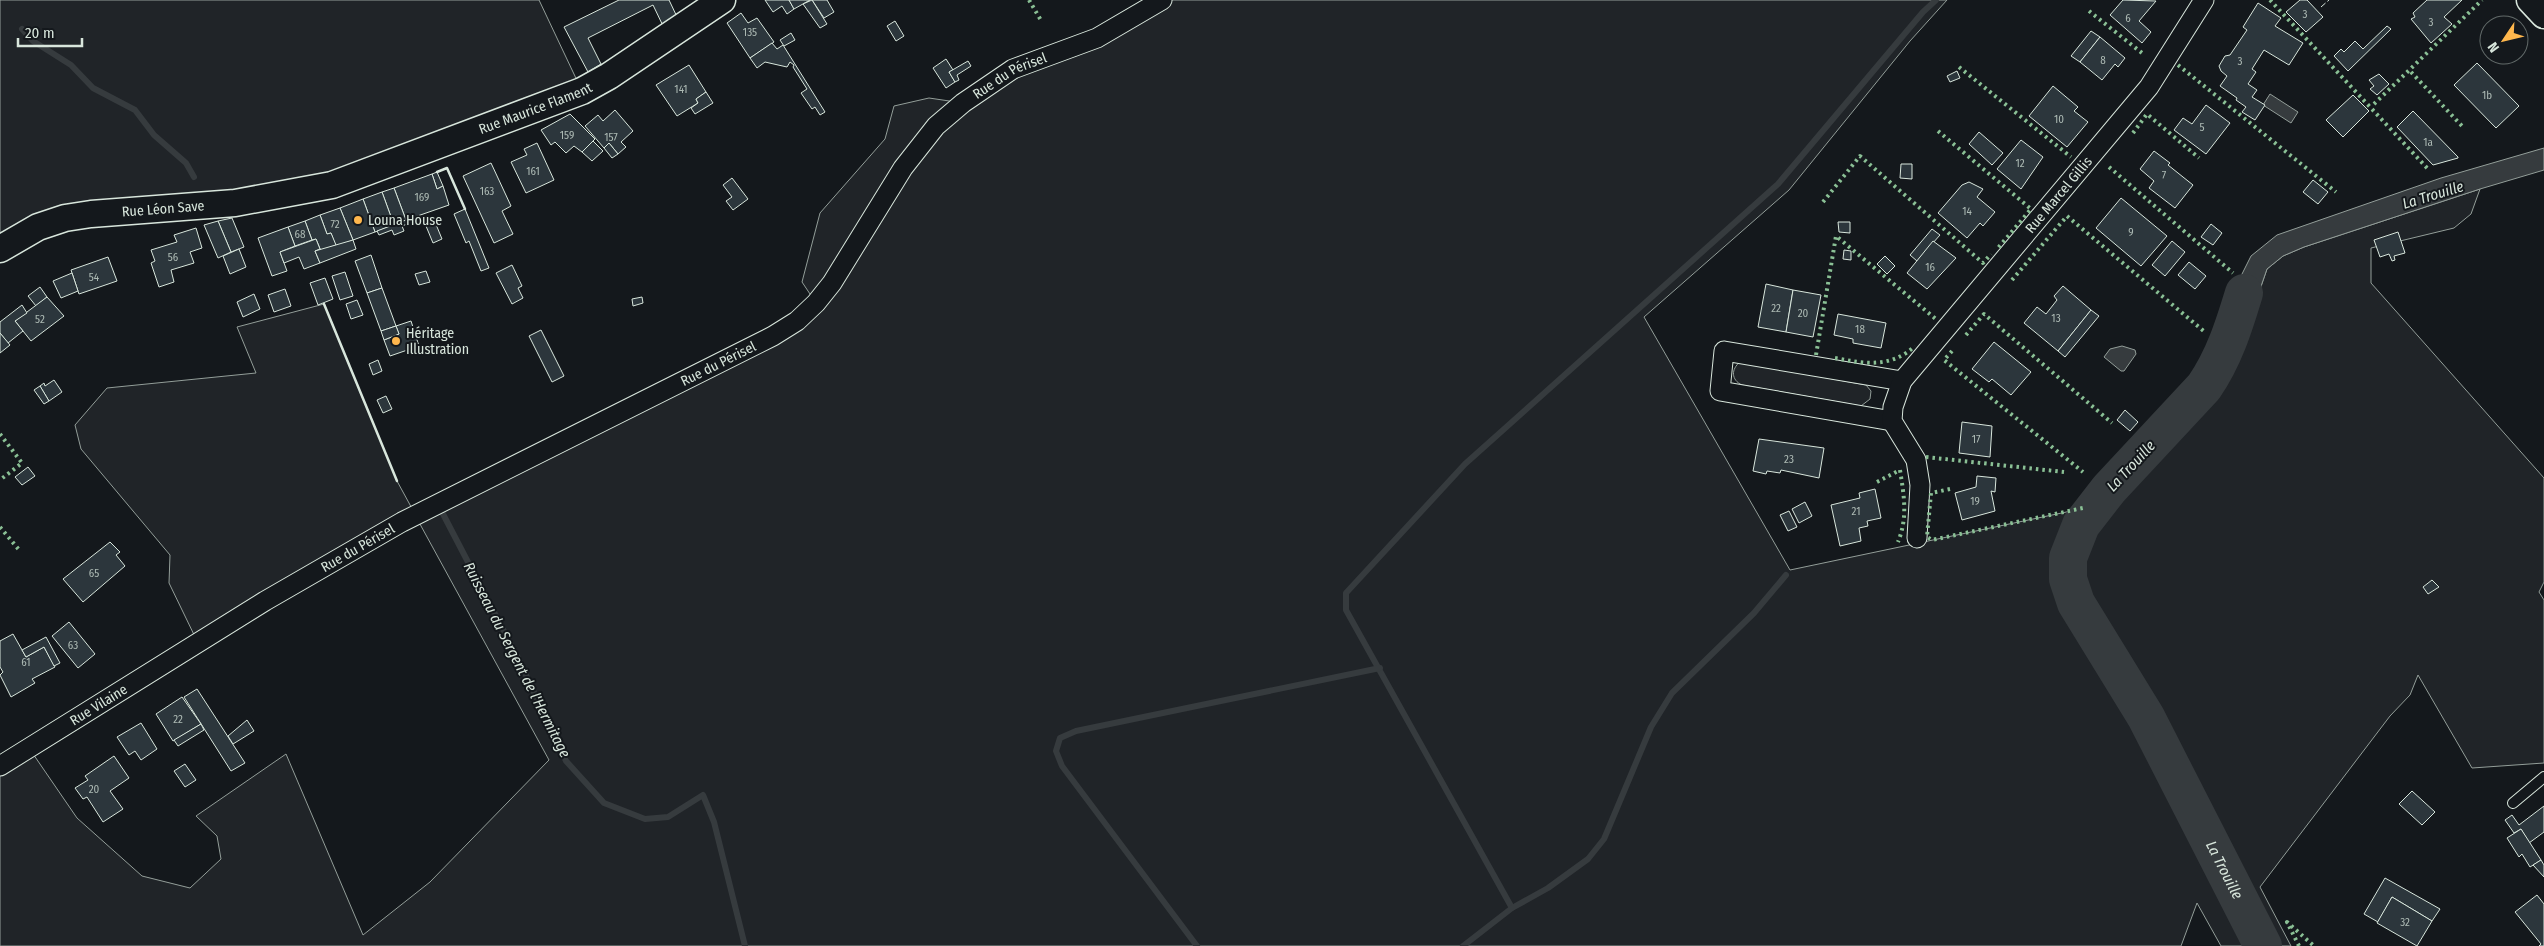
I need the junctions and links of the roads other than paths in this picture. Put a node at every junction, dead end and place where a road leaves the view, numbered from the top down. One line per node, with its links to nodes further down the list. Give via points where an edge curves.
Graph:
1 (722, 0): 6 (street, Rue Maurice Flament, via 582,91)
2 (1162, 0): 11 (street, Rue du Périsel, via 1097,38 1013,69 936,126 875,211 832,283 797,321 402,522)
3 (2204, 0): 8 (street, Rue Marcel Gillis, via 2149,87)
4 (2530, 0): 5 (street)
5 (2544, 14)
6 (332, 185): 7 (street, Rue Léon Save, via 235,203 64,218 38,227)
7 (0, 249)
8 (1902, 381): 9 (street, Rue Marcel Gillis, via 1892,407); 9 (street, via 1724,351 1720,391)
9 (1892, 421): 10 (street, via 1916,460 1920,485)
10 (1917, 538)
11 (198, 643): 12 (street, Rue Vilaine)
12 (0, 766)
13 (2544, 777): 14 (lane)
14 (2513, 803)

